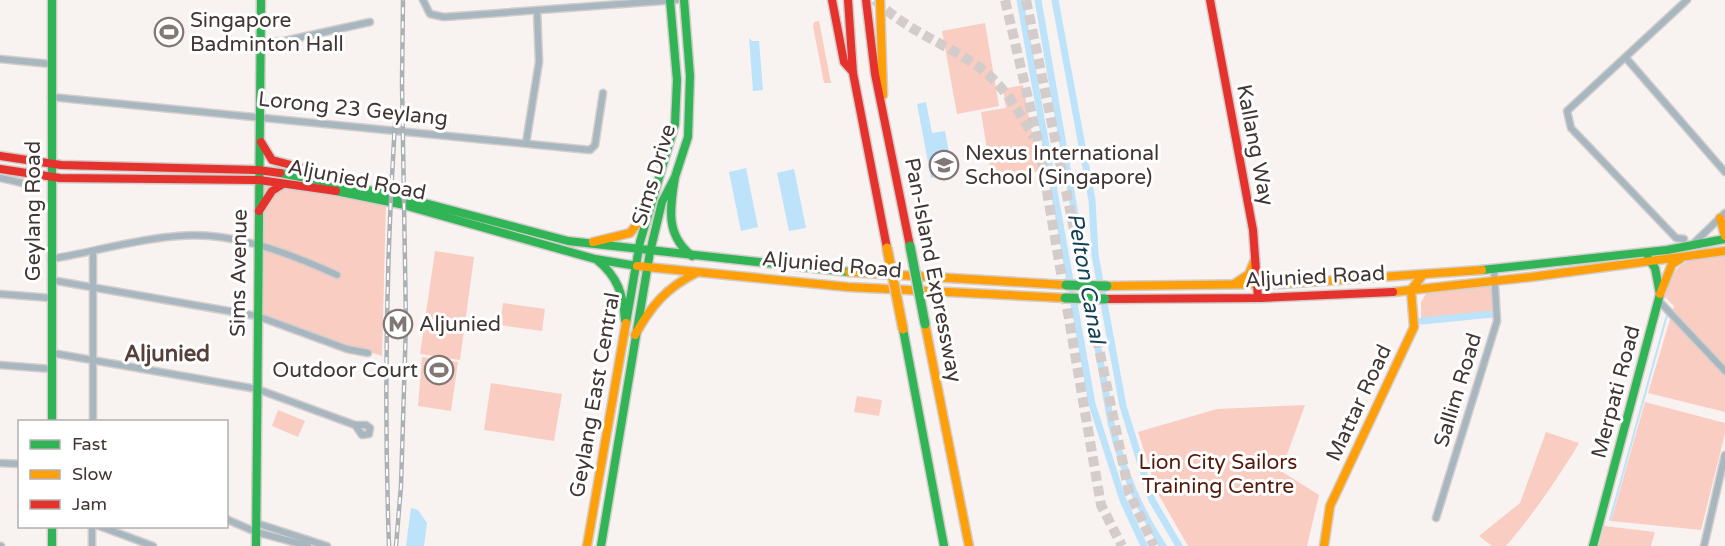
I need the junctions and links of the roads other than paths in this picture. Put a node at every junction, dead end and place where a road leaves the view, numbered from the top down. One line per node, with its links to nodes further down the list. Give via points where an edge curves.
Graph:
1 (52, 0): 18 (main road, Geylang Road)
2 (261, 0): 15 (main road, Sims Avenue)
3 (423, 0): 13 (street, via 430,14 444,17)
4 (670, 0): 5 (street); 13 (street); 37 (main road, Sims Drive, via 677,107 665,164)
5 (676, 0)
6 (684, 0): 32 (main road, Sims Drive, via 689,125)
7 (832, 0): 20 (main road, via 844,62)
8 (848, 0): 20 (main road, Pan-Island Expressway)
9 (866, 0): 19 (main road)
10 (880, 0): 19 (main road)
11 (1210, 0): 53 (main road, Kallang Way)
12 (1687, 0): 16 (street)
13 (537, 10): 25 (street, via 539,62)
14 (370, 22): 15 (street, via 284,41)
15 (260, 42): 23 (main road, Sims Avenue)
16 (1626, 58): 29 (street); 42 (street, via 1567,111 1567,118 1571,128 1676,238)
17 (0, 59): 18 (street)
18 (51, 64): 22 (main road, Geylang Road)
19 (879, 68): 105 (main road, Pan-Island Expressway, bridge, via 882,105)
20 (853, 73): 104 (main road, Pan-Island Expressway, bridge)
21 (603, 93): 25 (street, Lorong 23 Geylang, via 594,149)
22 (51, 97): 23 (street, Lorong 23 Geylang); 27 (main road, Geylang Road)
23 (259, 116): 24 (main road, Sims Avenue); 25 (street, Lorong 23 Geylang)
24 (258, 133): 30 (main road, Sims Avenue); 34 (main road, via 272,160 314,171)
25 (526, 143)
26 (0, 156): 27 (main road, Aljunied Road)
27 (51, 164): 30 (main road, Aljunied Road); 31 (main road, Geylang Road)
28 (0, 169): 31 (main road, Aljunied Road)
29 (1725, 172)
30 (259, 175): 31 (main road, Aljunied Road); 34 (main road, Aljunied Road); 36 (main road, Aljunied Road); 38 (main road, Sims Avenue)
31 (51, 177): 55 (main road, Geylang Road)
32 (675, 177): 50 (main road, Sims Drive, via 662,202); 52 (main road, via 669,216 671,230 680,246)
33 (0, 178): 35 (street)
34 (334, 182): 44 (main road, Aljunied Road)
35 (27, 184)
36 (285, 184): 38 (main road, via 272,190); 56 (main road, Aljunied Road, via 393,203)
37 (648, 210): 44 (main road, via 630,233); 48 (main road, Sims Drive)
38 (258, 213): 45 (main road, Sims Avenue)
39 (1723, 216): 40 (street); 41 (main road, via 1721,228)
40 (1710, 228): 42 (street); 43 (street)
41 (1725, 237): 43 (main road, Aljunied Road)
42 (1688, 241): 43 (main road, Aljunied Road); 46 (main road, Aljunied Road)
43 (1706, 243): 51 (street)
44 (585, 244): 48 (main road, Aljunied Road)
45 (257, 246): 49 (street, via 216,237 177,236); 62 (street); 74 (main road, Sims Avenue)
46 (1642, 250): 57 (main road, Merpati Road); 60 (main road, Aljunied Road)
47 (1725, 250): 51 (main road, Aljunied Road)
48 (639, 251): 50 (main road, Aljunied Road); 58 (main road, Geylang East Central)
49 (93, 252): 55 (street); 68 (street)
50 (650, 252): 52 (main road, Aljunied Road); 59 (main road, Geylang East Central)
51 (1707, 253): 54 (main road, Aljunied Road)
52 (695, 257): 66 (main road, Aljunied Road, bridge, via 848,272 1066,285)
53 (1255, 258): 66 (main road, via 1249,274); 67 (main road, Kallang Way)
54 (1682, 258): 57 (main road, Aljunied Road); 73 (main road, via 1672,264)
55 (51, 259): 64 (main road, Geylang Road)
56 (595, 259): 58 (main road, Aljunied Road); 75 (main road, via 619,283)
57 (1652, 262): 65 (main road, Aljunied Road); 73 (main road, Merpati Road)
58 (636, 265): 59 (main road, Aljunied Road); 75 (main road, Geylang East Central)
59 (648, 266): 61 (main road, Aljunied Road); 76 (main road, Geylang East Central)
60 (1494, 270): 63 (main road, Aljunied Road); 65 (street, Sallim Road)
61 (698, 272): 72 (main road, Aljunied Road, bridge, via 848,287 1065,298); 76 (main road, via 657,296)
62 (338, 275)
63 (1422, 276): 67 (main road, Aljunied Road); 69 (main road)
64 (51, 280): 68 (street); 71 (main road, Geylang Road)
65 (1495, 282): 69 (main road, Aljunied Road); 90 (street, Sallim Road, via 1497,321)
66 (1232, 285): 67 (main road, Aljunied Road)
67 (1257, 285): 72 (main road, Kallang Way)
68 (93, 287): 74 (street); 79 (street)
69 (1411, 290): 72 (main road, Aljunied Road); 106 (main road, Mattar Road, via 1414,327 1330,506)
70 (0, 294): 71 (street)
71 (51, 298): 77 (main road, Geylang Road)
72 (1258, 298)
73 (1659, 298): 82 (street); 107 (main road, Merpati Road)
74 (257, 316): 78 (street); 83 (main road, Sims Avenue)
75 (625, 320): 102 (main road, Geylang East Central)
76 (635, 335): 103 (main road, Geylang East Central)
77 (52, 353): 79 (street); 81 (main road, Geylang Road)
78 (368, 353)
79 (93, 360): 83 (street); 85 (street)
80 (0, 365): 81 (street)
81 (51, 369): 84 (main road, Geylang Road)
82 (1725, 371)
83 (257, 389): 86 (street); 92 (main road, Sims Avenue)
84 (52, 420)
85 (93, 420)
86 (355, 425)
87 (1725, 455): 108 (street)
88 (0, 463): 89 (street)
89 (18, 464)
90 (1436, 518)
91 (228, 520): 92 (street)
92 (256, 527): 99 (main road, Sims Avenue); 100 (street); 101 (street)
93 (52, 528): 96 (main road)
94 (92, 528): 97 (street)
95 (104, 528): 98 (street)
96 (52, 546)
97 (92, 546)
98 (153, 546)
99 (256, 546)
100 (308, 546)
101 (327, 546)
102 (588, 546)
103 (601, 546)
104 (944, 546)
105 (969, 546)
106 (1324, 546)
107 (1593, 546)
108 (1704, 546)

